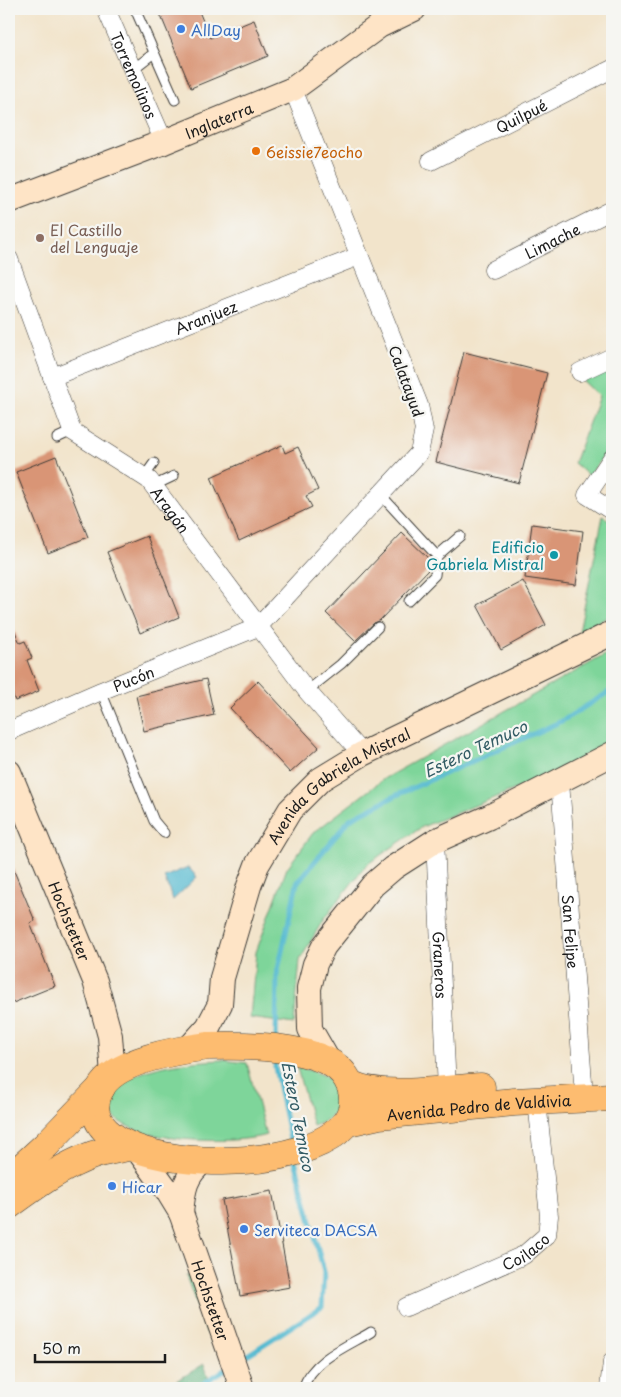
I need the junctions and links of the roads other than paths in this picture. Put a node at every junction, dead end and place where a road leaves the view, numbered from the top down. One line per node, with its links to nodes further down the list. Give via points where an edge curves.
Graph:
1 (106, 9): 6 (street, Torremolinos)
2 (135, 9): 4 (lane)
3 (414, 9): 7 (main road, Inglaterra, via 379,26)
4 (154, 53): 6 (lane); 8 (lane)
5 (612, 69): 10 (street, Quilpué)
6 (132, 70): 9 (street, Torremolinos)
7 (293, 89): 9 (main road, Inglaterra); 13 (street, Calatayud)
8 (175, 100)
9 (164, 142): 11 (main road, Inglaterra)
10 (431, 161)
11 (9, 201)
12 (612, 210): 15 (street, Limache)
13 (359, 256): 18 (street, Aranjuez); 22 (street, Calatayud, via 419,406 424,430 420,453)
14 (9, 258): 18 (street, Aragón)
15 (493, 270)
16 (612, 357): 17 (street)
17 (580, 372)
18 (52, 378): 20 (street, Aragón, via 64,435)
19 (612, 458): 23 (street, via 587,495)
20 (150, 476): 21 (lane); 28 (street, Aragón)
21 (174, 476)
22 (380, 494): 25 (lane); 28 (street, Calatayud)
23 (612, 511)
24 (460, 536): 25 (lane)
25 (437, 556): 26 (lane, via 435,576)
26 (409, 601)
27 (378, 627): 31 (lane)
28 (258, 628): 30 (street, Pucón); 31 (street, Aragón)
29 (612, 633): 33 (main road, Avenida Gabriela Mistral)
30 (101, 690): 32 (street, Pucón); 37 (lane, via 154,821)
31 (307, 692): 33 (street, Aragón)
32 (9, 731)
33 (362, 754): 39 (main road, Avenida Gabriela Mistral, via 322,779 290,810 257,865 222,978 220,1004 208,1027)
34 (612, 754): 36 (main road)
35 (9, 772): 41 (main road, Hochstetter, via 95,981 110,1036)
36 (560, 782): 38 (main road); 43 (street, San Felipe)
37 (164, 833)
38 (435, 841): 40 (main road, via 373,885 330,938 315,964 309,988 310,1029); 45 (street, Graneros)
39 (190, 1048): 40 (main road, via 249,1047 293,1051); 41 (main road, via 150,1058)
40 (329, 1062): 44 (main road)
41 (107, 1081): 49 (main road, Avenida Pedro de Valdivia, via 96,1102 100,1120 111,1137); 51 (main road)
42 (612, 1081): 43 (main road, Avenida Pedro de Valdivia)
43 (582, 1082): 45 (main road, Avenida Pedro de Valdivia)
44 (350, 1084): 45 (main road, Avenida Pedro de Valdivia, via 362,1090 380,1092); 48 (main road, via 353,1104)
45 (447, 1089)
46 (612, 1097): 47 (main road, Avenida Pedro de Valdivia)
47 (537, 1101): 48 (main road, Avenida Pedro de Valdivia, via 379,1114); 54 (street, Coilaco, via 549,1216 547,1235 524,1255)
48 (348, 1122): 50 (main road, Avenida Pedro de Valdivia, via 335,1136 281,1155)
49 (132, 1148): 50 (main road, Avenida Pedro de Valdivia); 52 (main road, Avenida Pedro de Valdivia, via 94,1155 71,1164); 53 (main road, Hochstetter, via 167,1190)
50 (204, 1161): 53 (main road, Hochstetter, via 188,1177)
51 (9, 1179)
52 (9, 1205)
53 (181, 1213): 57 (main road, Hochstetter)
54 (406, 1307)
55 (371, 1332): 58 (lane, via 325,1358 309,1374)
56 (612, 1362): 59 (street)
57 (241, 1385)
58 (303, 1388)
59 (609, 1388)

